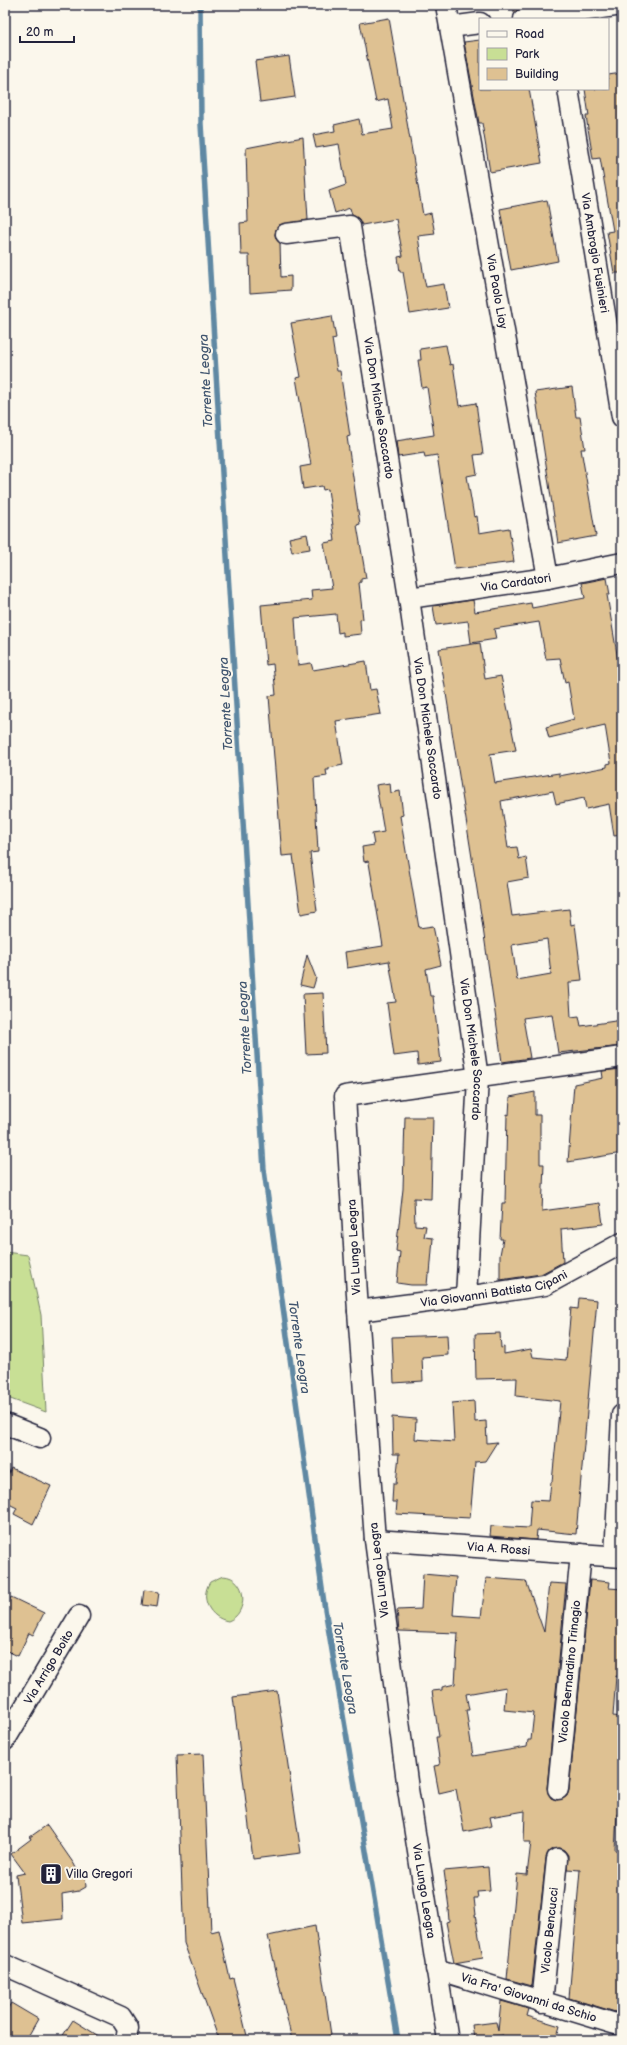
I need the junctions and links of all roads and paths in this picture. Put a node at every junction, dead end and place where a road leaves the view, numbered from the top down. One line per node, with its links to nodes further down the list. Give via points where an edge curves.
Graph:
1 (446, 5): 6 (street, Via Paolo Lioy)
2 (622, 5): 3 (street)
3 (556, 17): 4 (street)
4 (540, 18)
5 (479, 23): 6 (street)
6 (450, 26): 11 (street, Via Paolo Lioy)
7 (568, 90): 9 (street, Via Ambrogio Fusinieri)
8 (286, 234): 12 (street, Via Don Michele Saccardo, via 350,226)
9 (622, 417)
10 (622, 563): 11 (street, Via Cardatori)
11 (548, 578): 12 (street, Via Cardatori)
12 (410, 598): 14 (street, Via Don Michele Saccardo)
13 (622, 1057): 14 (street)
14 (478, 1078): 16 (street, Via Don Michele Saccardo); 17 (street, Via Lungo Leogra, via 345,1096)
15 (622, 1243): 16 (street, Via Giovanni Battista Cipani, via 546,1284)
16 (466, 1297): 17 (street, Via Giovanni Battista Cipani)
17 (358, 1311): 21 (street, Via Lungo Leogra)
18 (622, 1415): 23 (street)
19 (5, 1424): 20 (street)
20 (40, 1438)
21 (375, 1540): 22 (street, Via A. Rossi); 29 (street, Via Lungo Leogra, via 408,1789)
22 (581, 1554): 23 (street, Via A. Rossi); 26 (street, Vicolo Bernardino Trinagio)
23 (619, 1556)
24 (79, 1616): 25 (street, Via Arrigo Boito)
25 (5, 1740)
26 (558, 1789)
27 (557, 1859): 30 (street, Vicolo Bencucci)
28 (5, 1965): 32 (street, via 121,2017 128,2028)
29 (436, 1969): 30 (street, Via Fra' Giovanni da Schio); 33 (street, Via Lungo Leogra)
30 (542, 2003): 31 (street, Via Fra' Giovanni da Schio)
31 (622, 2026)
32 (126, 2039)
33 (448, 2040)

